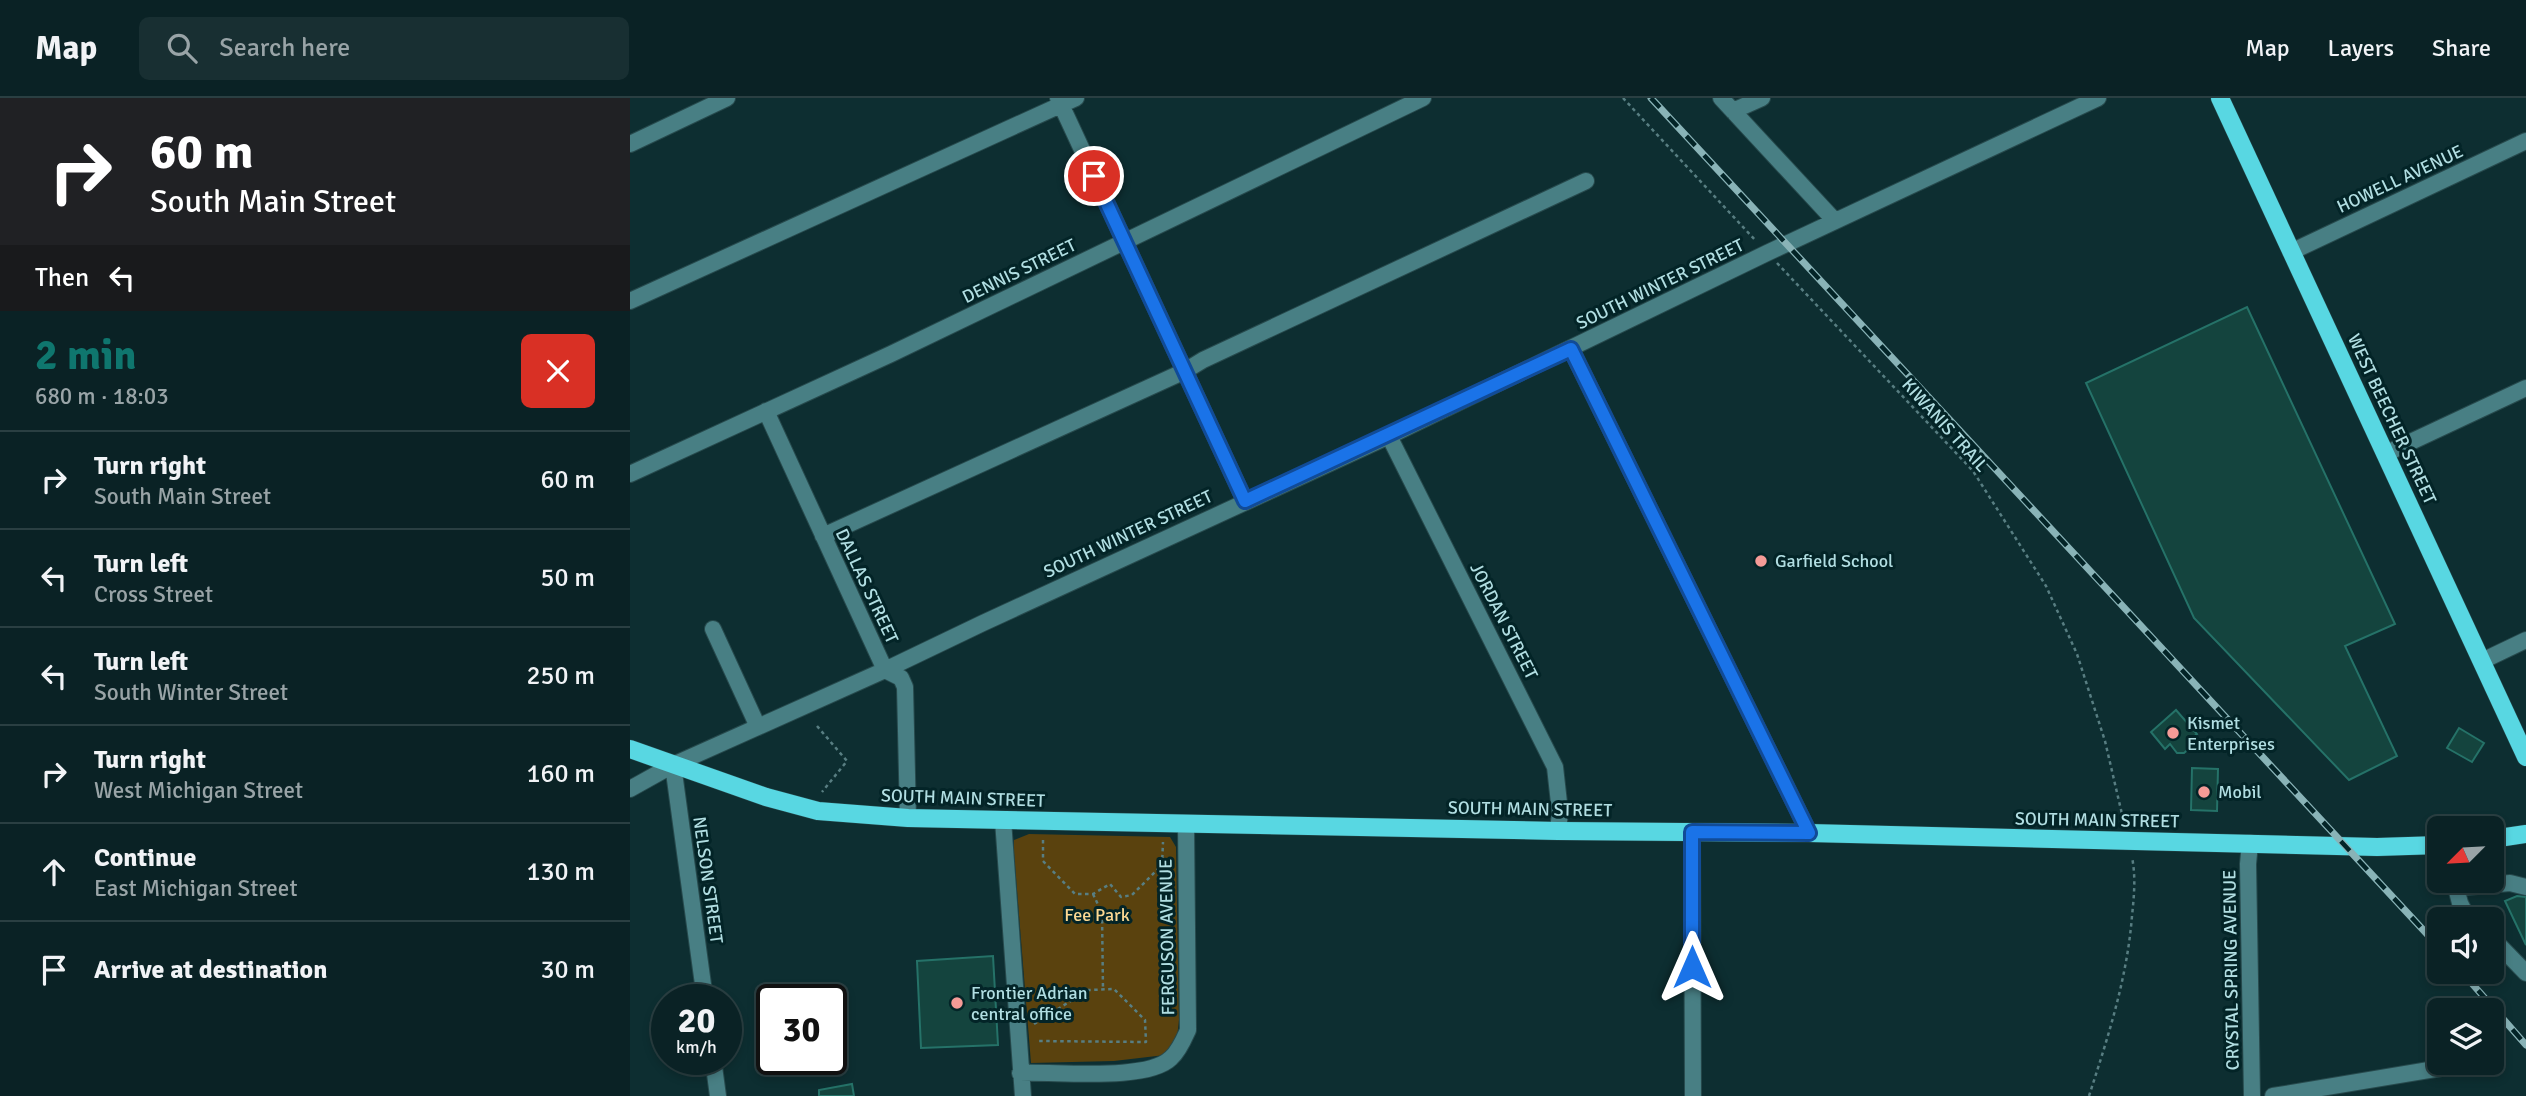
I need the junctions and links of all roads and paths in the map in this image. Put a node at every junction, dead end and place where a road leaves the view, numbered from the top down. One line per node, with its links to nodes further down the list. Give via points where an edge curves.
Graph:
1 (727, 98): 11 (street)
2 (1423, 98): 14 (street, DENNIS STREET)
3 (1623, 98): 16 (path, KIWANIS TRAIL)
4 (1721, 98): 9 (street)
5 (1762, 98): 9 (street)
6 (2098, 98): 13 (street, SOUTH WINTER STREET)
7 (2220, 98): 15 (main road, WEST BEECHER STREET)
8 (1065, 100): 14 (street); 17 (street)
9 (1733, 111): 13 (street)
10 (2526, 141): 15 (street, HOWELL AVENUE)
11 (630, 144)
12 (1586, 181): 19 (street)
13 (1835, 221): 16 (street, SOUTH WINTER STREET)
14 (1125, 242): 19 (street); 21 (street, DENNIS STREET)
15 (2291, 252): 23 (main road, WEST BEECHER STREET)
16 (1767, 253): 18 (street, SOUTH WINTER STREET); 48 (path, KIWANIS TRAIL, via 1973,471 2046,586 2077,654 2105,741)
17 (630, 301)
18 (1571, 349): 22 (street, SOUTH WINTER STREET); 43 (street)
19 (1185, 372): 25 (street); 26 (street)
20 (2526, 388): 23 (street)
21 (766, 411): 24 (street, DENNIS STREET); 26 (street, DALLAS STREET)
22 (1389, 436): 25 (street, SOUTH WINTER STREET); 41 (street, JORDAN STREET, via 1555,766)
23 (2385, 454): 29 (main road, WEST BEECHER STREET)
24 (630, 474)
25 (1245, 501): 30 (street, SOUTH WINTER STREET)
26 (823, 536): 30 (street, DALLAS STREET)
27 (713, 629): 32 (street)
28 (2526, 640): 29 (street)
29 (2482, 661): 34 (main road, WEST BEECHER STREET)
30 (885, 670): 32 (street, SOUTH WINTER STREET); 38 (street, DALLAS STREET, via 901,678 905,687)
31 (817, 726): 37 (path, via 847,761)
32 (758, 727): 35 (street, SOUTH WINTER STREET)
33 (630, 749): 35 (main road, SOUTH MAIN STREET)
34 (2526, 757)
35 (673, 765): 36 (street, SOUTH WINTER STREET); 38 (main road, SOUTH MAIN STREET, via 818,811); 57 (street, NELSON STREET)
36 (630, 789)
37 (822, 792)
38 (908, 818): 39 (main road, SOUTH MAIN STREET)
39 (1003, 820): 40 (main road, SOUTH MAIN STREET); 63 (street)
40 (1186, 824): 41 (main road, SOUTH MAIN STREET); 63 (street, FERGUSON AVENUE, via 1188,1030 1182,1042 1171,1058 1155,1067 1126,1073)
41 (1558, 831): 42 (main road, SOUTH MAIN STREET)
42 (1692, 832): 43 (main road, SOUTH MAIN STREET); 67 (street)
43 (1809, 833): 48 (main road, SOUTH MAIN STREET)
44 (2526, 834): 45 (main road)
45 (2504, 837)
46 (1043, 840): 53 (path, via 1043,861 1075,894)
47 (1163, 842): 53 (path, via 1163,865 1132,895 1121,897 1110,884)
48 (2129, 842): 49 (main road, SOUTH MAIN STREET); 68 (path, KIWANIS TRAIL, via 2136,877 2130,946 2114,1018)
49 (2250, 843): 50 (main road, SOUTH MAIN STREET); 69 (street, CRYSTAL SPRING AVENUE)
50 (2427, 846)
51 (2504, 883): 52 (street)
52 (2526, 887)
53 (1093, 894): 59 (path, via 1102,913)
54 (2504, 951): 56 (street)
55 (2504, 965): 58 (street)
56 (2526, 974)
57 (703, 984)
58 (2526, 987)
59 (1102, 990): 60 (path, via 1088,990); 61 (path, via 1114,989 1145,1020 1146,1042)
60 (1034, 1024)
61 (1036, 1041)
62 (2427, 1070): 70 (street)
63 (1020, 1073): 66 (street)
64 (715, 1075): 65 (street)
65 (718, 1096)
66 (1023, 1096)
67 (1693, 1096)
68 (2089, 1096)
69 (2252, 1096)
70 (2273, 1096)

